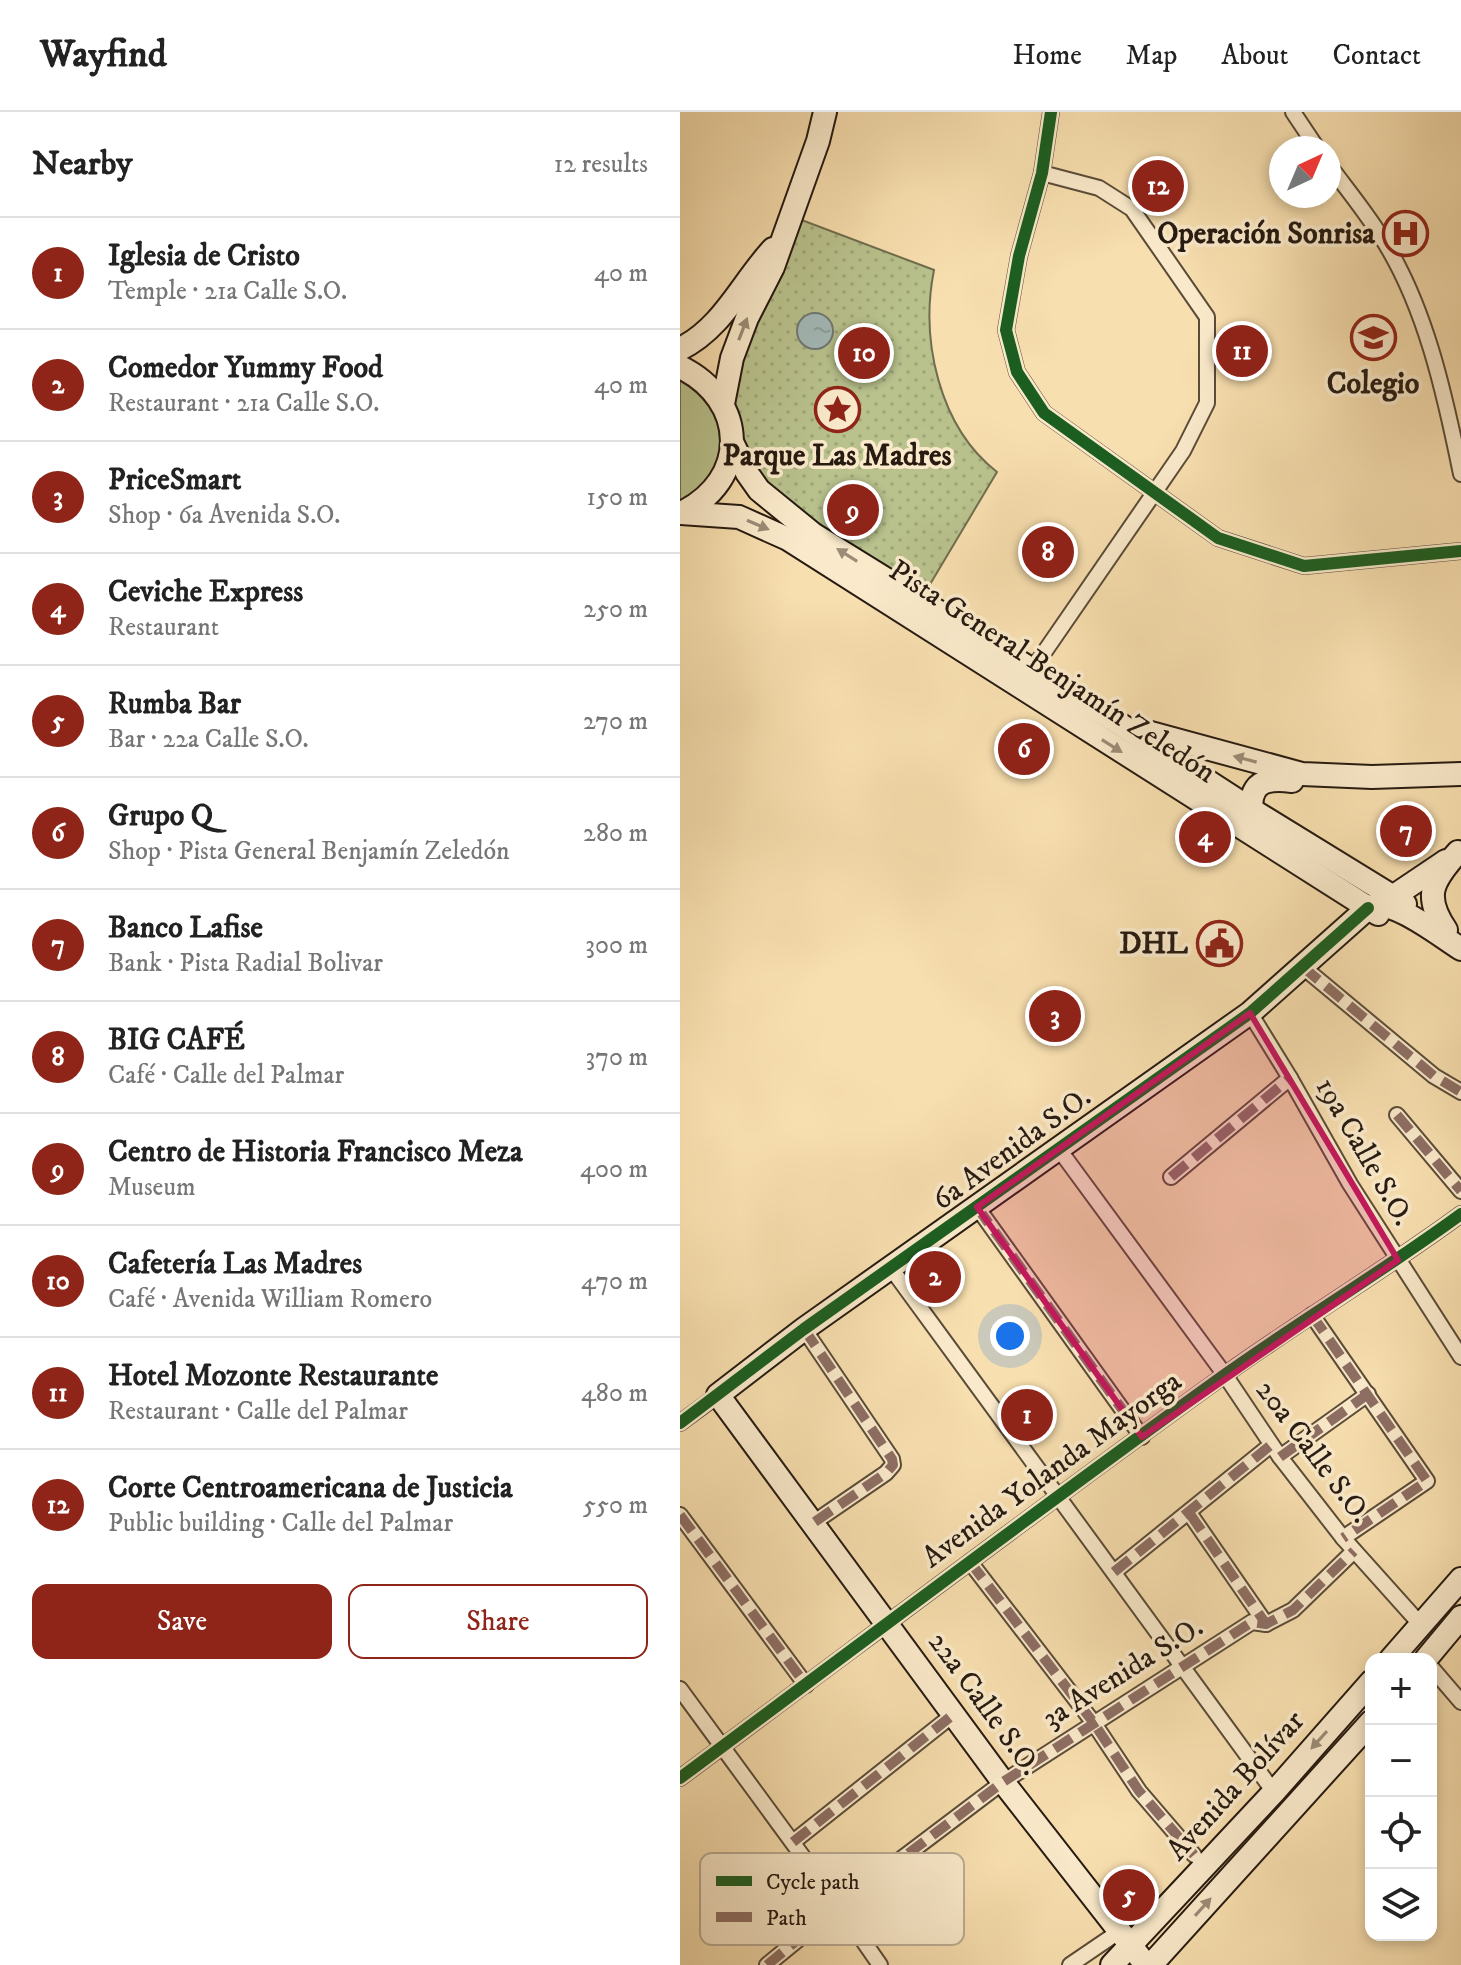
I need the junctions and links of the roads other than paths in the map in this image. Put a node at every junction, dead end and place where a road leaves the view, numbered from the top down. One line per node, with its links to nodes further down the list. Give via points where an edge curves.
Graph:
1 (825, 112): 7 (main road)
2 (1051, 112): 5 (street)
3 (1293, 112): 4 (street)
4 (1309, 136)
5 (1042, 173): 13 (street, via 1006,330 1017,372 1044,413); 13 (street, via 1099,188 1132,209 1207,317 1207,403 1183,451)
6 (1341, 181): 12 (street, via 1381,236 1413,299 1447,403)
7 (782, 239): 8 (main road, via 731,304 701,336); 10 (main road, one-way to 7, via 732,358)
8 (680, 349)
9 (680, 367): 10 (main road, via 709,386)
10 (723, 404): 11 (main road, Pista General Benjamín Zeledón)
11 (732, 442): 14 (main road, via 720,481 707,497); 17 (main road, Pista General Benjamín Zeledón, one-way to 11, via 773,504 753,482)
12 (1461, 474)
13 (1154, 490): 15 (street, via 1218,538 1304,566); 17 (street)
14 (681, 513): 16 (main road, Pista General Benjamín Zeledón, one-way to 16, via 757,523)
15 (1461, 551)
16 (879, 598): 17 (main road, via 911,607 1016,671); 18 (main road, Pista General Benjamín Zeledón)
17 (1032, 670): 19 (main road, Pista General Benjamín Zeledón)
18 (1007, 680): 19 (main road, via 1029,678 1096,719); 22 (main road, Pista General Benjamín Zeledón, one-way to 22)
19 (1121, 725): 21 (main road, one-way to 19, via 1302,774); 22 (main road, Pista General Benjamín Zeledón)
20 (1461, 774): 21 (main road)
21 (1372, 777): 22 (main road, via 1326,786 1268,779 1257,788)
22 (1245, 818): 24 (main road); 25 (main road, Pista General Benjamín Zeledón); 26 (main road, Pista General Benjamín Zeledón)
23 (1460, 851): 26 (main road); 28 (main road, via 1439,875 1432,894 1435,912)
24 (1301, 857): 25 (main road); 26 (main road, via 1368,896)
25 (1329, 884): 27 (main road, Pista General Benjamín Zeledón)
26 (1394, 896): 28 (main road, Pista General Benjamín Zeledón)
27 (1368, 908): 29 (main road, via 1392,907); 30 (main road, Pista General Benjamín Zeledón); 31 (main road, 6a Avenida S.O.)
28 (1454, 935)
29 (1461, 949)
30 (1461, 966)
31 (1303, 967): 32 (main road, 6a Avenida S.O.); 34 (street, via 1434,1076)
32 (1250, 1013): 33 (street, 19a Calle S.O.); 36 (main road, 6a Avenida S.O.)
33 (1290, 1078): 37 (street); 41 (street, 19a Calle S.O.)
34 (1461, 1092)
35 (1397, 1115): 38 (street)
36 (1058, 1148): 39 (main road, 6a Avenida S.O.); 46 (street, 20a Calle S.O.)
37 (1171, 1177)
38 (1461, 1191)
39 (977, 1207): 42 (main road, 6a Avenida S.O.); 50 (street)
40 (1461, 1214): 41 (street, Avenida Yolanda Mayorga)
41 (1398, 1260): 43 (street, Avenida Yolanda Mayorga); 45 (street, 19a Calle S.O.)
42 (891, 1268): 44 (main road, 6a Avenida S.O.); 52 (street)
43 (1312, 1315): 46 (street, Avenida Yolanda Mayorga); 47 (street)
44 (804, 1329): 48 (main road, 6a Avenida S.O.); 55 (street, via 893,1465)
45 (1461, 1357)
46 (1225, 1375): 50 (street, Avenida Yolanda Mayorga); 51 (street, 20a Calle S.O.)
47 (1368, 1394): 51 (street); 56 (street, via 1427,1481)
48 (718, 1395): 49 (street, 6a Avenida S.O.); 55 (main road, 22a Calle S.O.)
49 (680, 1423)
50 (1142, 1437): 52 (street, Avenida Yolanda Mayorga)
51 (1276, 1451): 53 (street); 56 (street, 20a Calle S.O.)
52 (1059, 1497): 58 (street, Avenida Yolanda Mayorga); 59 (street)
53 (1190, 1514): 59 (street); 63 (street)
54 (680, 1515): 69 (street)
55 (813, 1523): 62 (main road, 22a Calle S.O.)
56 (1343, 1538): 57 (street, 20a Calle S.O.)
57 (1354, 1551): 63 (street, 3a Avenida S.O., via 1293,1610); 64 (street, 20a Calle S.O.)
58 (970, 1562): 62 (street, Avenida Yolanda Mayorga); 74 (street)
59 (1114, 1572): 67 (street)
60 (1461, 1579): 64 (main road)
61 (1461, 1617): 66 (main road)
62 (887, 1622): 69 (street, Avenida Yolanda Mayorga); 73 (main road, 22a Calle S.O.)
63 (1266, 1624): 67 (street, 3a Avenida S.O., via 1252,1622)
64 (1421, 1625): 65 (main road)
65 (1396, 1653)
66 (1431, 1653)
67 (1182, 1666): 74 (street, 3a Avenida S.O.); 79 (street)
68 (1437, 1674): 72 (street)
69 (806, 1685): 76 (street, Avenida Yolanda Mayorga)
70 (680, 1689): 76 (street)
71 (1365, 1689): 79 (main road, Avenida Bolívar, one-way to 79)
72 (1461, 1702)
73 (954, 1714): 78 (main road, 22a Calle S.O.); 80 (street)
74 (1093, 1722): 78 (street, 3a Avenida S.O.); 83 (street, via 1139,1791)
75 (1368, 1725): 91 (main road, Avenida Bolívar, one-way to 75)
76 (722, 1747): 77 (street, Avenida Yolanda Mayorga); 80 (street)
77 (680, 1778)
78 (1003, 1782): 82 (street, 3a Avenida S.O.); 84 (main road, 22a Calle S.O.)
79 (1274, 1792): 84 (main road, Avenida Bolívar)
80 (793, 1842): 81 (street)
81 (801, 1853)
82 (909, 1853)
83 (1194, 1855)
84 (1126, 1938): 89 (street); 90 (main road, Avenida Bolívar); 91 (main road, 22a Calle S.O.)
85 (791, 1945): 87 (street, 3a Avenida S.O.)
86 (866, 1945): 88 (street)
87 (767, 1965)
88 (880, 1965)
89 (1070, 1965)
90 (1112, 1965)
91 (1149, 1965)

